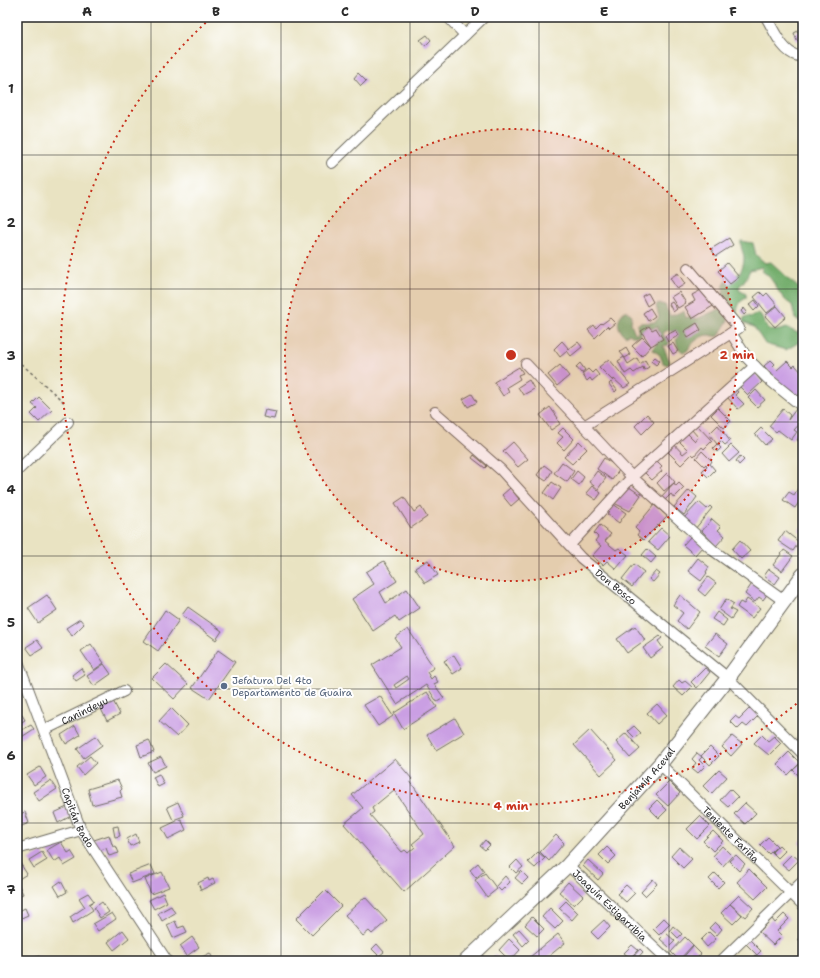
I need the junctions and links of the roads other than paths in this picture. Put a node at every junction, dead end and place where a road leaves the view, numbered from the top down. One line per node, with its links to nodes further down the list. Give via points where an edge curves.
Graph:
1 (448, 17): 4 (street)
2 (484, 17): 4 (street)
3 (766, 17): 5 (street, via 792,55)
4 (465, 35): 6 (street)
5 (803, 54)
6 (332, 163)
7 (688, 268): 8 (street, via 739,328)
8 (731, 333): 10 (street); 14 (street)
9 (526, 364): 14 (street)
10 (755, 366): 11 (street); 16 (street)
11 (803, 407)
12 (435, 412): 17 (street, Don Bosco, via 501,470)
13 (68, 422): 15 (street)
14 (584, 426): 16 (street)
15 (17, 471)
16 (632, 476): 17 (street); 19 (street, via 714,551)
17 (570, 545): 21 (street, Don Bosco, via 581,558)
18 (803, 575): 19 (street, Benjamín Aceval)
19 (784, 601): 21 (street, Benjamín Aceval)
20 (17, 659): 23 (street, Capitán Bado)
21 (728, 678): 24 (street, Don Bosco); 25 (street, Benjamín Aceval)
22 (124, 691): 23 (street, Canindeyu)
23 (44, 730): 26 (street, Capitán Bado)
24 (803, 754)
25 (660, 764): 28 (street, Benjamín Aceval); 30 (street, Teniente Fariña)
26 (81, 830): 27 (street); 32 (street, Capitán Bado)
27 (17, 849)
28 (568, 865): 33 (street, Benjamín Aceval); 34 (street, Joaquín Estigarribia)
29 (803, 881): 30 (street)
30 (790, 893): 31 (street, Teniente Fariña); 35 (street)
31 (803, 905)
32 (167, 961)
33 (466, 961)
34 (669, 961)
35 (722, 961)

